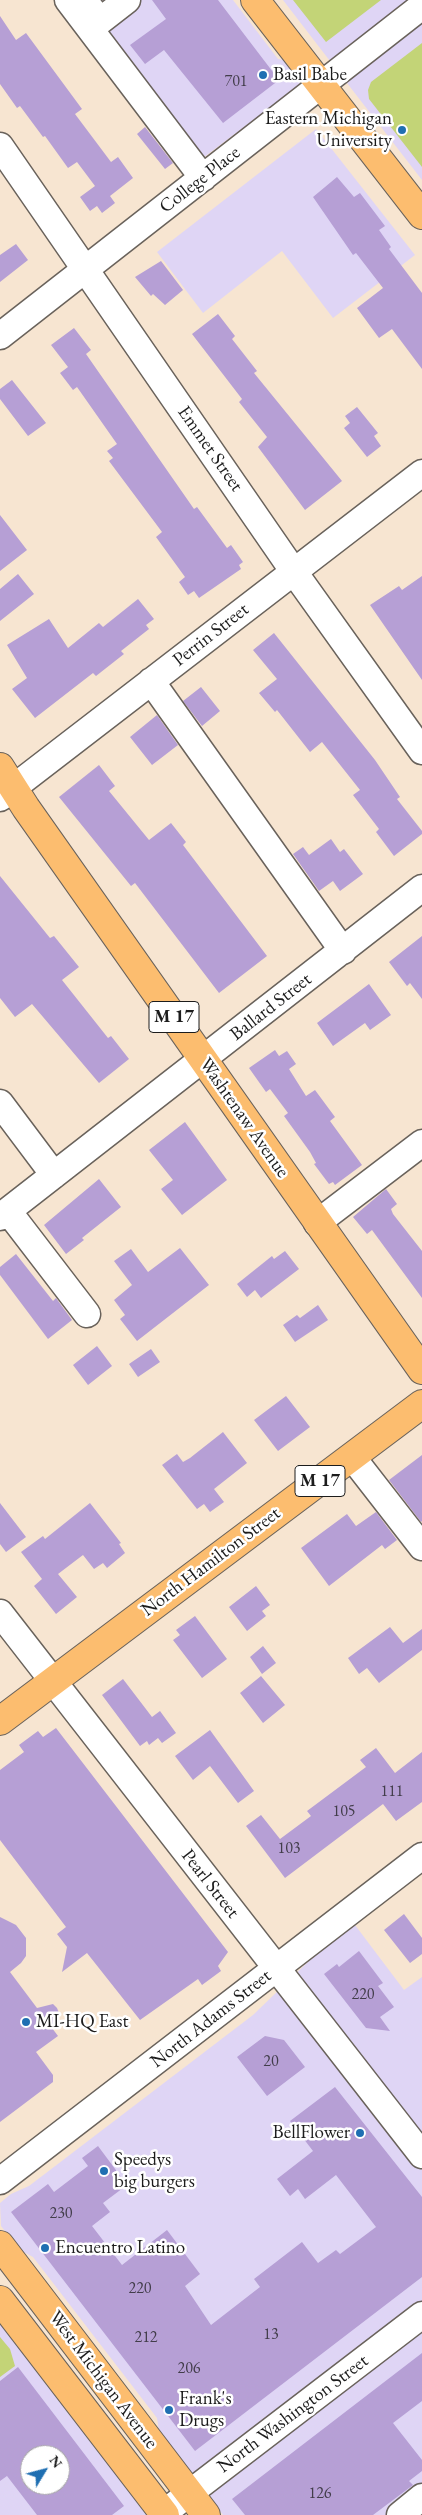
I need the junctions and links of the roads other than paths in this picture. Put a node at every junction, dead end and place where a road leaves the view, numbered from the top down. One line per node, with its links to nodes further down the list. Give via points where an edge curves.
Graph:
1 (68, 0): 8 (street)
2 (84, 0): 3 (street, via 100,21)
3 (127, 0)
4 (255, 0): 6 (main road)
5 (422, 6): 6 (street, College Place)
6 (321, 85): 8 (street, College Place); 9 (main road)
7 (0, 146): 10 (street, Emmet Street)
8 (203, 178): 10 (street, College Place)
9 (422, 215)
10 (85, 269): 11 (street, College Place); 13 (street, Emmet Street)
11 (0, 336)
12 (422, 473): 13 (street, Perrin Street)
13 (294, 572): 14 (street, Perrin Street); 15 (street, Emmet Street)
14 (151, 681): 16 (street, Perrin Street); 18 (street)
15 (422, 751)
16 (4, 784): 19 (main road, Washtenaw Avenue / M 17)
17 (422, 888): 18 (street, Ballard Street)
18 (343, 951): 19 (street, Ballard Street)
19 (203, 1059): 22 (street, Ballard Street); 24 (main road, Washtenaw Avenue / M 17)
20 (0, 1103): 22 (street)
21 (422, 1143): 24 (street)
22 (54, 1175): 23 (street, Ballard Street)
23 (4, 1214): 25 (street)
24 (317, 1223): 26 (main road, Washtenaw Avenue / M 17)
25 (87, 1314)
26 (422, 1370)
27 (422, 1404): 28 (main road, North Hamilton Street / M 17)
28 (352, 1457): 29 (street); 31 (main road, North Hamilton Street / M 17)
29 (422, 1547)
30 (0, 1613): 31 (street, Pearl Street)
31 (52, 1681): 32 (main road, North Hamilton Street / M 17); 34 (street, Pearl Street)
32 (0, 1720)
33 (422, 1856): 34 (street, North Adams Street)
34 (276, 1968): 35 (street, Pearl Street); 36 (street, North Adams Street)
35 (422, 2155)
36 (0, 2181)
37 (0, 2245): 40 (main road, West Michigan Avenue)
38 (0, 2300): 42 (main road, West Michigan Avenue)
39 (422, 2315): 40 (street, North Washington Street)
40 (190, 2493): 42 (street, North Washington Street); 43 (main road, West Michigan Avenue)
41 (422, 2497): 44 (street)
42 (163, 2514)
43 (206, 2515)
44 (400, 2515)

